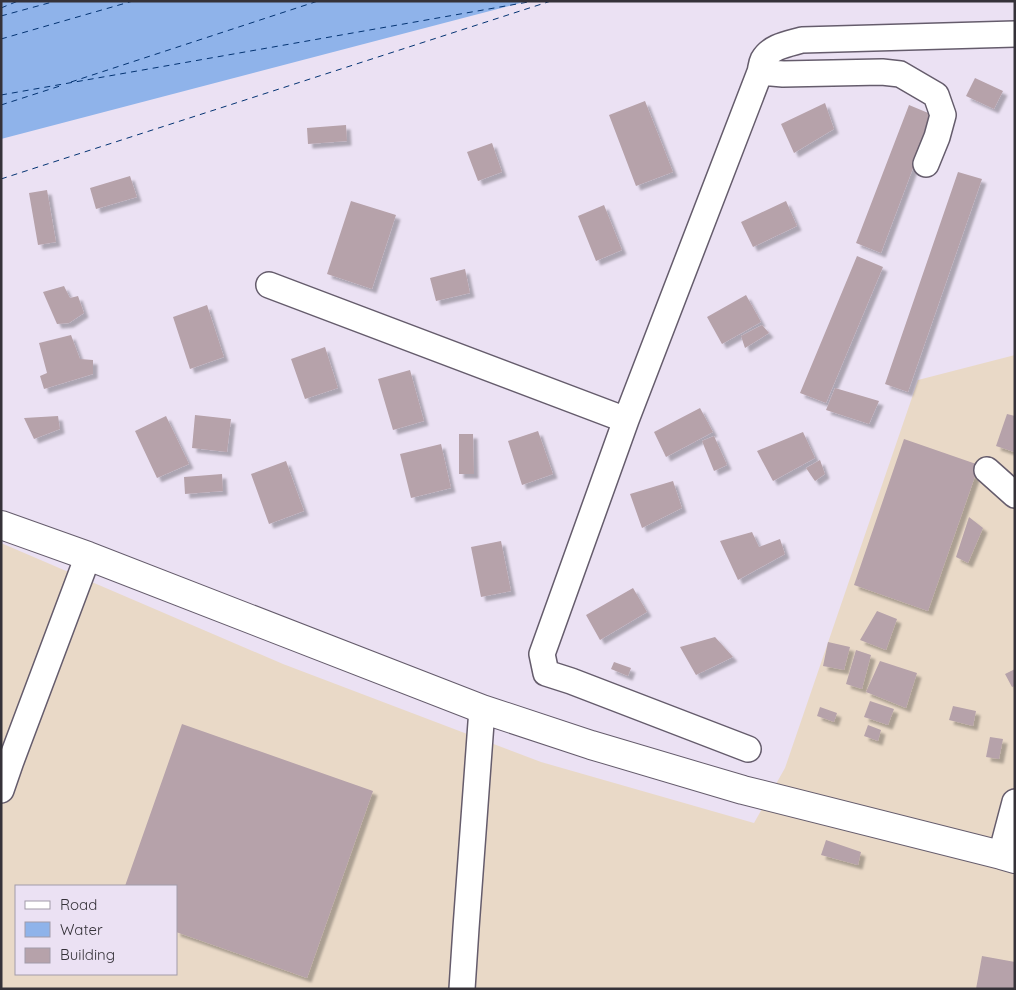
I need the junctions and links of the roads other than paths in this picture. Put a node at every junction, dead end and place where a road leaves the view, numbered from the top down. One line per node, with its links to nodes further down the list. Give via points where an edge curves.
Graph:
1 (1015, 34): 2 (street, via 802,40 772,50 763,61)
2 (760, 72): 3 (street, via 900,74 936,94 943,115); 5 (street)
3 (926, 164)
4 (268, 285): 5 (street)
5 (626, 420): 11 (street, via 542,654 546,673)
6 (987, 470): 7 (street)
7 (1015, 495)
8 (1, 525): 9 (main road)
9 (88, 556): 10 (main road); 12 (street)
10 (482, 709): 14 (main road, via 743,790); 15 (street)
11 (748, 749)
12 (1, 790)
13 (1015, 802): 14 (street)
14 (1008, 857)
15 (462, 989)

